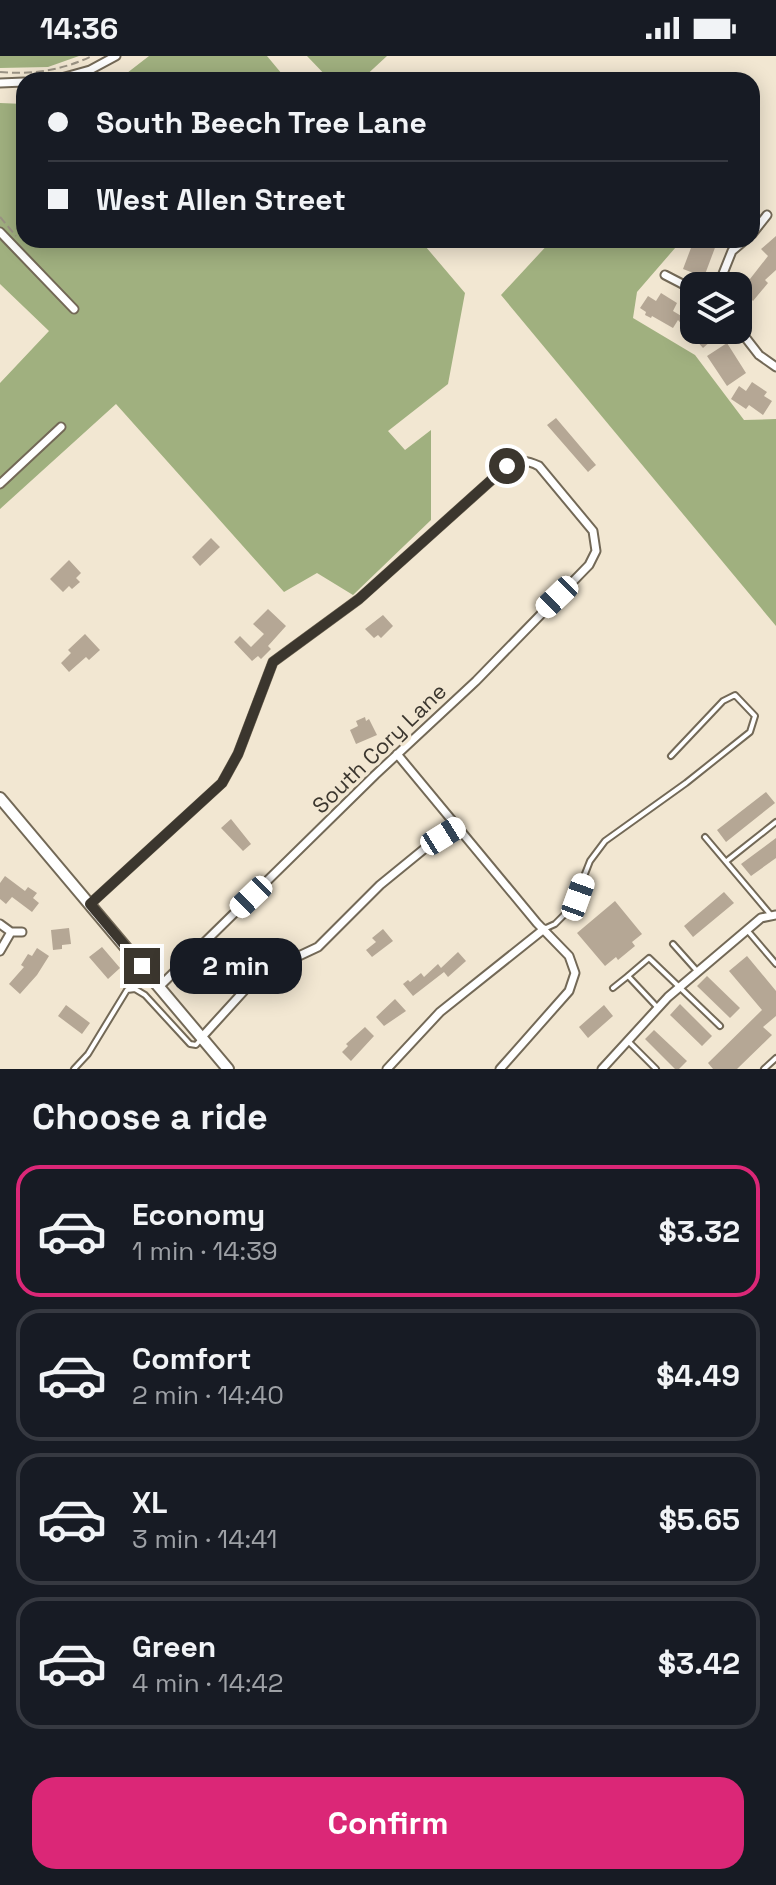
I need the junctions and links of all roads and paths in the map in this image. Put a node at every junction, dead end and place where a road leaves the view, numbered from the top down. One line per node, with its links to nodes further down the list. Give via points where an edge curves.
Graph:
1 (92, 56): 3 (path, via 58,69)
2 (116, 56): 4 (street)
3 (0, 72)
4 (83, 72)
5 (767, 215): 6 (street)
6 (760, 224)
7 (0, 232): 12 (street)
8 (736, 248): 9 (street)
9 (724, 272)
10 (665, 275): 11 (street)
11 (680, 283)
12 (74, 309)
13 (750, 344): 14 (street)
14 (776, 367)
15 (61, 427): 16 (street)
16 (0, 484)
17 (397, 754): 21 (street); 24 (street, South Cory Lane, via 585,570 596,551 588,524 539,466 528,461 507,466 359,599 273,662 222,783); 36 (street, South Cory Lane)
18 (671, 756): 27 (lane, via 735,695 755,716 750,732 605,841 590,861 572,907)
19 (0, 798): 24 (street)
20 (776, 822): 23 (lane)
21 (458, 827): 27 (street); 41 (street, via 380,885 318,947 253,981)
22 (705, 837): 23 (lane)
23 (727, 861): 25 (lane)
24 (90, 904): 36 (street)
25 (773, 915): 28 (street)
26 (0, 924): 29 (street)
27 (544, 929): 46 (street, via 440,1012); 47 (street, via 569,956 575,973 569,991)
28 (747, 930): 33 (lane); 34 (street)
29 (11, 932): 30 (street); 32 (street)
30 (22, 932)
31 (673, 944): 34 (lane)
32 (0, 951)
33 (776, 964)
34 (698, 972): 38 (street)
35 (628, 976): 37 (lane); 38 (lane, via 649,958); 39 (lane)
36 (160, 986): 41 (street)
37 (613, 988)
38 (678, 988): 39 (street); 40 (lane)
39 (658, 1008): 42 (street)
40 (720, 1026)
41 (202, 1037): 44 (lane, via 190,1044 145,995 127,990); 45 (street)
42 (628, 1041): 48 (street); 49 (lane)
43 (776, 1058): 50 (lane)
44 (74, 1069)
45 (228, 1069)
46 (387, 1069)
47 (500, 1069)
48 (602, 1069)
49 (656, 1069)
50 (764, 1069)

